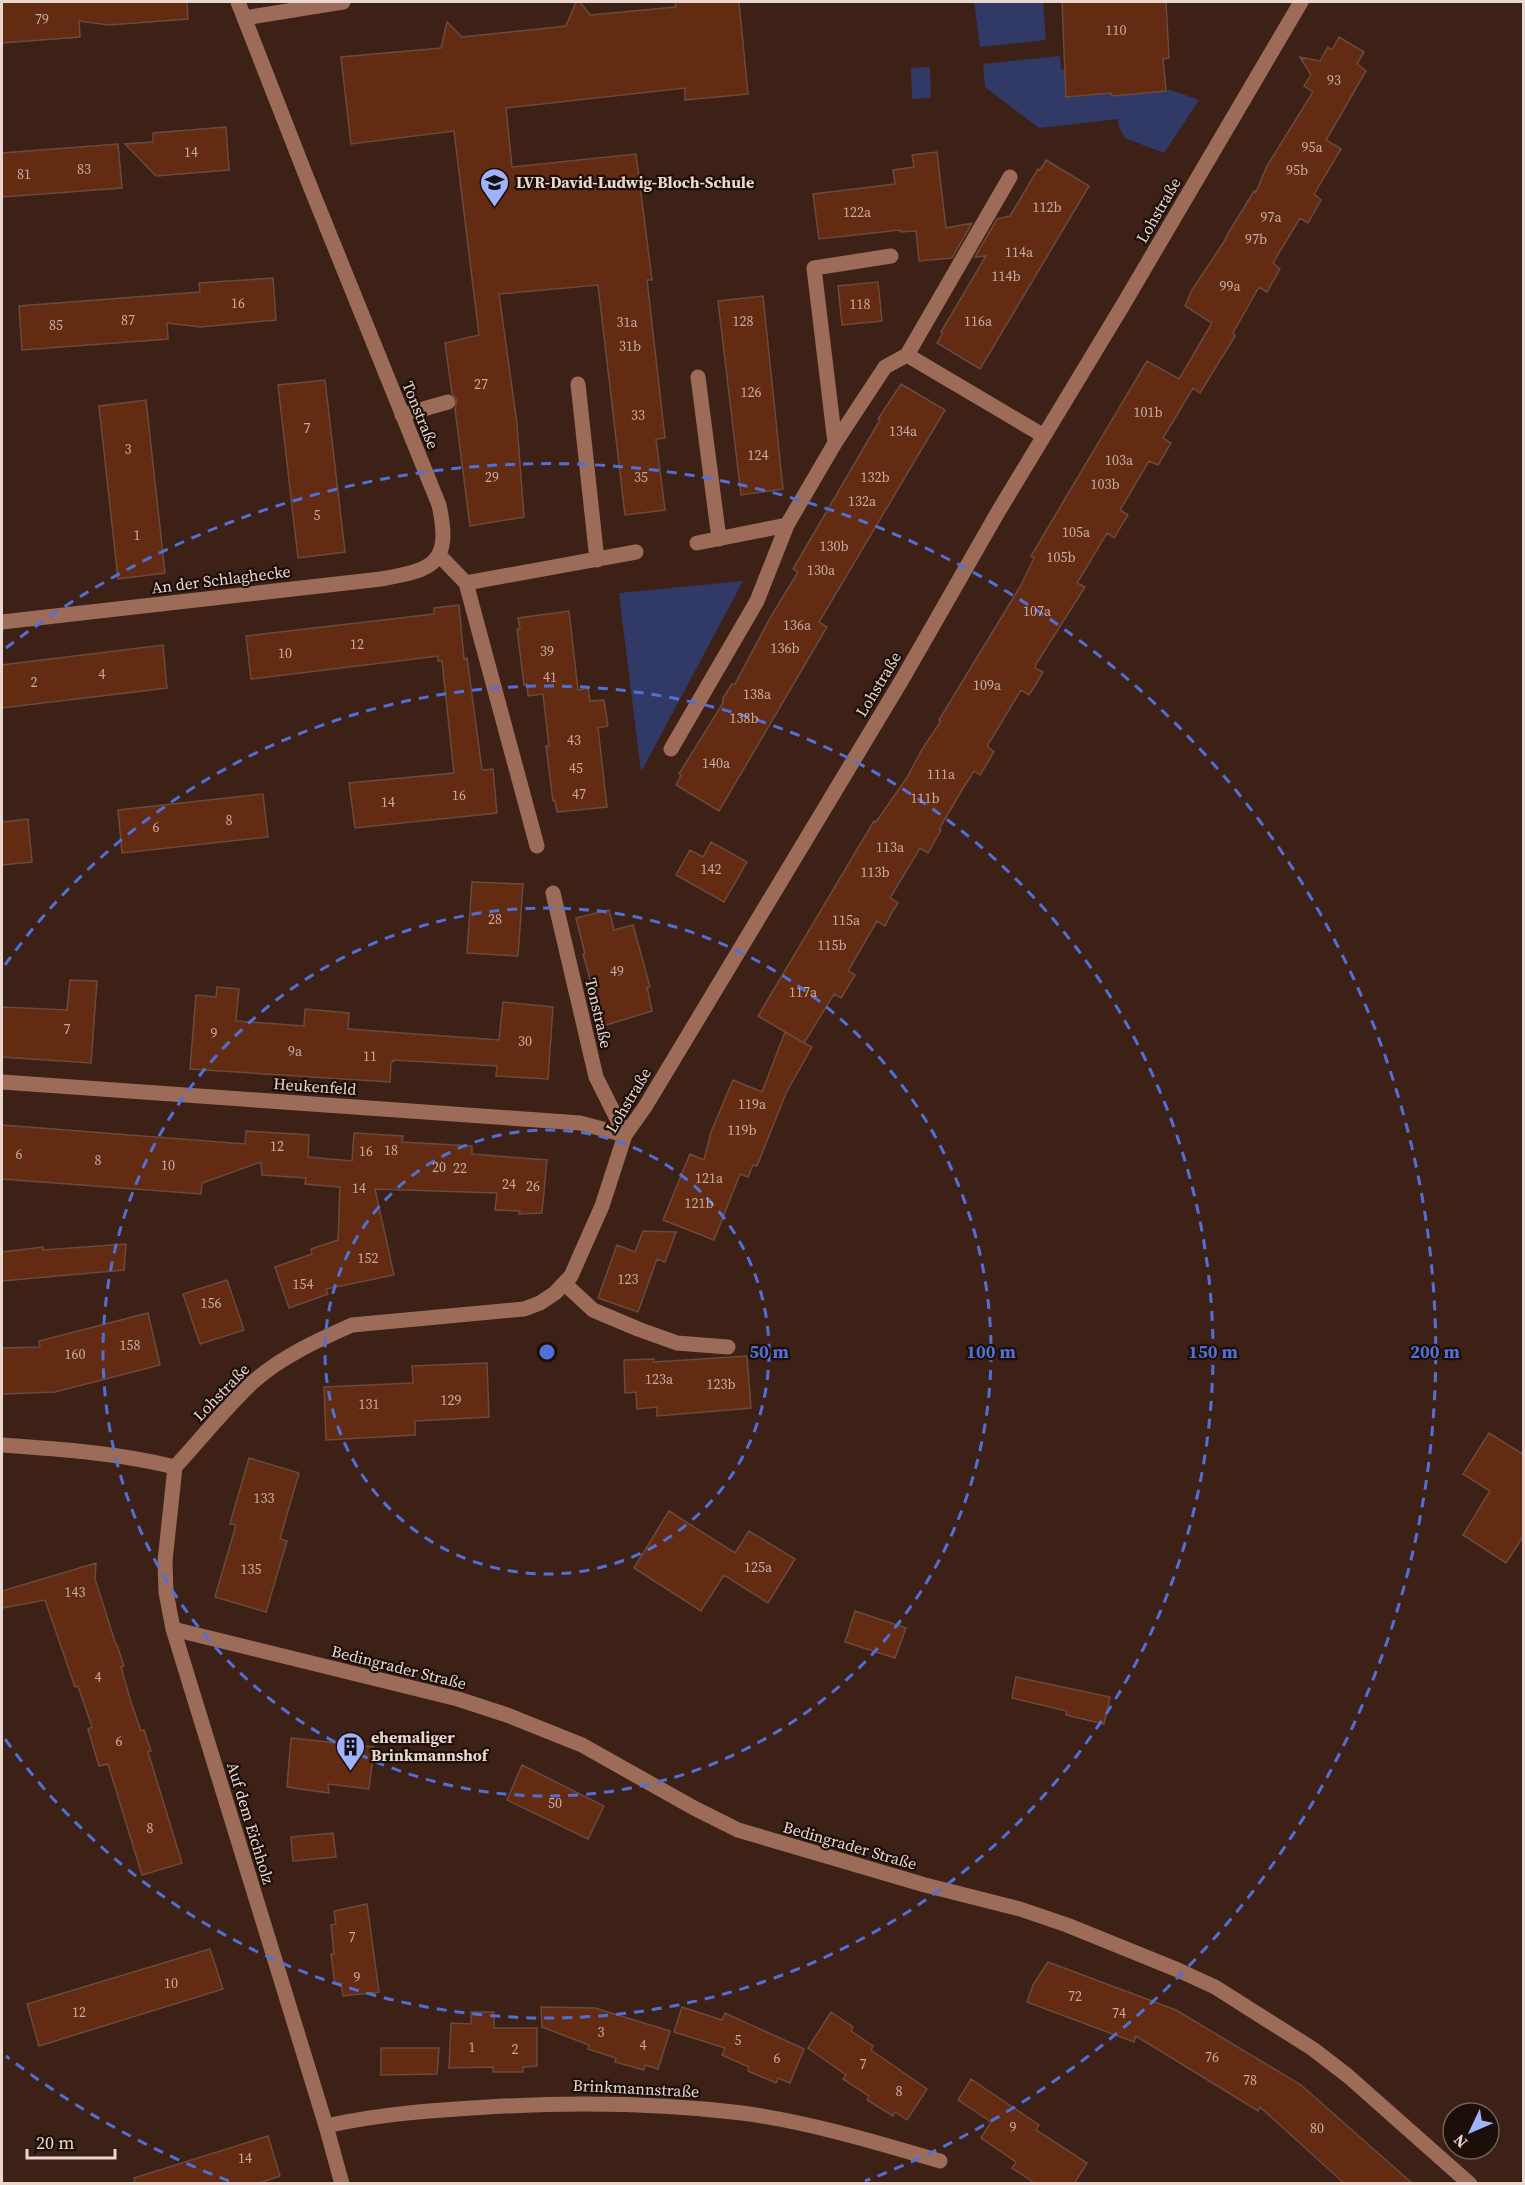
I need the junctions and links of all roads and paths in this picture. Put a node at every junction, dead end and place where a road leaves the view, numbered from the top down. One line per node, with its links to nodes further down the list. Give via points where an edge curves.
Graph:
1 (238, 2): 4 (street, Tonstraße)
2 (343, 2): 4 (street)
3 (1301, 2): 12 (street, Lohstraße)
4 (244, 18): 11 (street, Tonstraße)
5 (1010, 177): 7 (street)
6 (891, 256): 13 (street, via 814,268)
7 (907, 355): 12 (street); 13 (street, via 885,367)
8 (698, 377): 15 (street)
9 (578, 384): 19 (street)
10 (448, 402): 11 (street)
11 (402, 415): 18 (street, Tonstraße, via 439,505 443,526)
12 (1044, 436): 26 (street, Lohstraße, via 903,678)
13 (836, 443): 14 (street)
14 (787, 525): 15 (street); 22 (street, via 757,601)
15 (719, 539): 16 (street)
16 (697, 543)
17 (636, 552): 19 (street)
18 (439, 555): 20 (street); 21 (street, An der Schlaghecke, via 419,571 381,579)
19 (597, 560): 20 (street)
20 (466, 583): 23 (street)
21 (2, 622)
22 (670, 749)
23 (537, 846)
24 (553, 893): 26 (street, Tonstraße, via 596,1077)
25 (2, 1082): 26 (street, Heukenfeld, via 580,1123)
26 (626, 1134): 27 (street, Lohstraße, via 586,1244)
27 (565, 1284): 28 (street, via 593,1310 638,1329 677,1343); 30 (street, Lohstraße, via 540,1303 524,1309 352,1325 327,1336 253,1382)
28 (728, 1347)
29 (2, 1445): 30 (street, via 73,1450)
30 (175, 1467): 31 (street, Auf dem Eichholz, via 165,1561)
31 (173, 1629): 32 (street, Auf dem Eichholz); 35 (street, Bedingrader Straße, via 447,1696 507,1715 582,1745 738,1830 925,1886 1020,1909 1178,1970 1215,1987 1313,2049)
32 (326, 2126): 33 (street, Brinkmannstraße, via 445,2110 565,2103 654,2104 802,2124); 34 (street, Auf dem Eichholz)
33 (940, 2161)
34 (342, 2184)
35 (1470, 2184)

